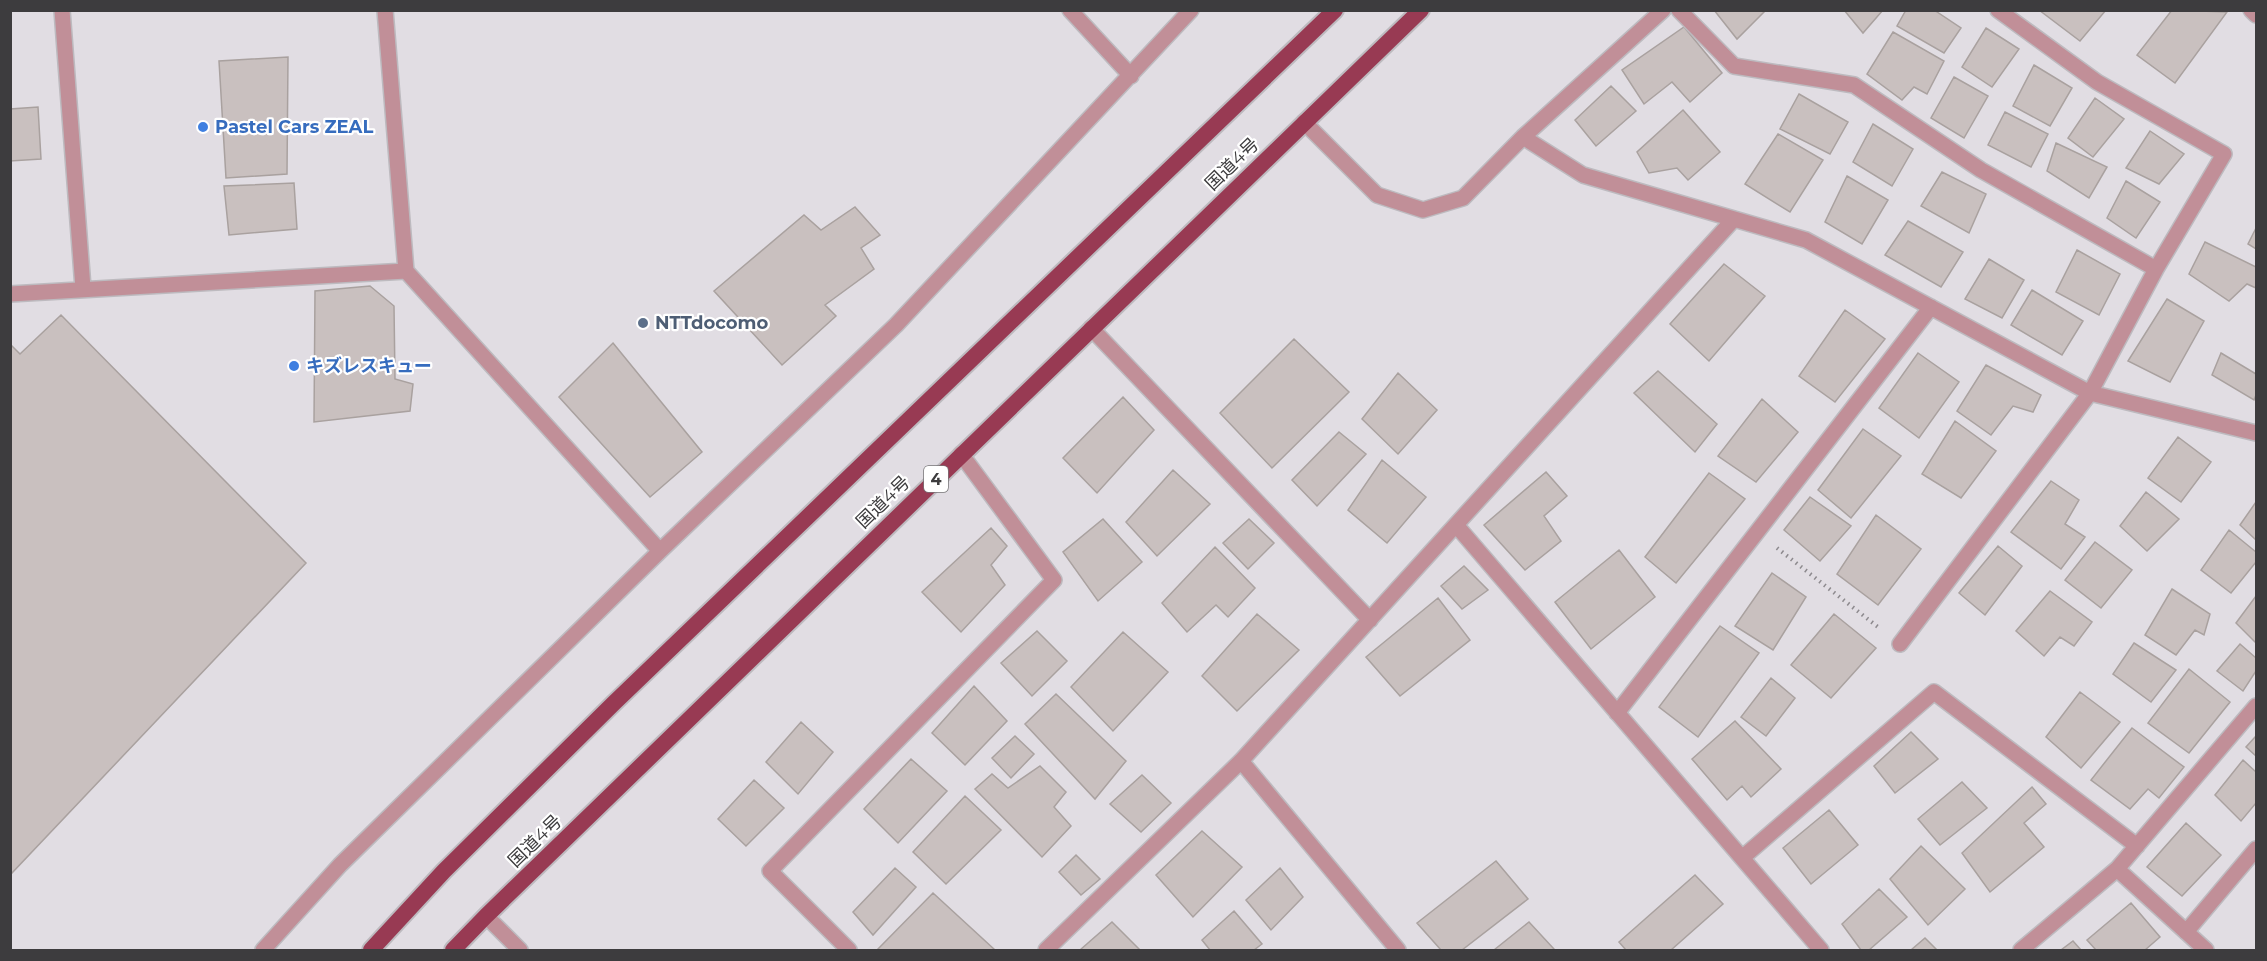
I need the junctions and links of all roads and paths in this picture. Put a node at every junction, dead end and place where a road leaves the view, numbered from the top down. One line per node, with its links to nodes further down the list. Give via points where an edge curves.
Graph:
1 (62, 10): 18 (street)
2 (385, 10): 17 (street)
3 (1070, 10): 12 (street)
4 (1191, 10): 12 (street)
5 (1335, 10): 40 (highway, via 614,703 444,872)
6 (1421, 10): 13 (highway, 国道4号 / 4)
7 (1663, 10): 14 (street)
8 (1679, 10): 16 (street, via 1734,66 1854,85 1981,170)
9 (1998, 10): 16 (street, via 2097,82 2224,154)
10 (2251, 10): 11 (street)
11 (2256, 15)
12 (1131, 76): 27 (street, via 896,325)
13 (1304, 122): 14 (street, via 1377,195 1423,210 1463,198); 21 (highway, 国道4号 / 4)
14 (1523, 137): 15 (street, via 1583,175)
15 (1734, 219): 20 (street, via 1806,240); 25 (street)
16 (2156, 269): 22 (street)
17 (405, 271): 18 (street); 27 (street)
18 (83, 288): 19 (street)
19 (10, 294)
20 (1931, 307): 22 (street); 26 (street)
21 (1091, 328): 24 (highway, 国道4号 / 4); 28 (street)
22 (2090, 393): 23 (street); 29 (street)
23 (2256, 434)
24 (961, 454): 37 (highway, 国道4号 / 4); 43 (street, via 1054,580 770,871)
25 (1456, 525): 28 (street); 31 (street)
26 (1757, 532): 29 (path); 31 (street)
27 (660, 551): 39 (street, via 339,865)
28 (1370, 620): 32 (street)
29 (1900, 644)
30 (2256, 706): 33 (street)
31 (1617, 713): 35 (street)
32 (1241, 761): 44 (street); 45 (street)
33 (2137, 846): 35 (street, via 1934,692); 36 (street)
34 (2256, 849): 38 (street)
35 (1742, 858): 46 (street)
36 (2117, 869): 38 (street); 47 (street)
37 (486, 916): 41 (highway, 国道4号 / 4); 42 (street)
38 (2186, 932): 48 (street)
39 (263, 951)
40 (371, 951)
41 (453, 951)
42 (520, 951)
43 (849, 951)
44 (1046, 951)
45 (1398, 951)
46 (1821, 951)
47 (2021, 951)
48 (2206, 951)

